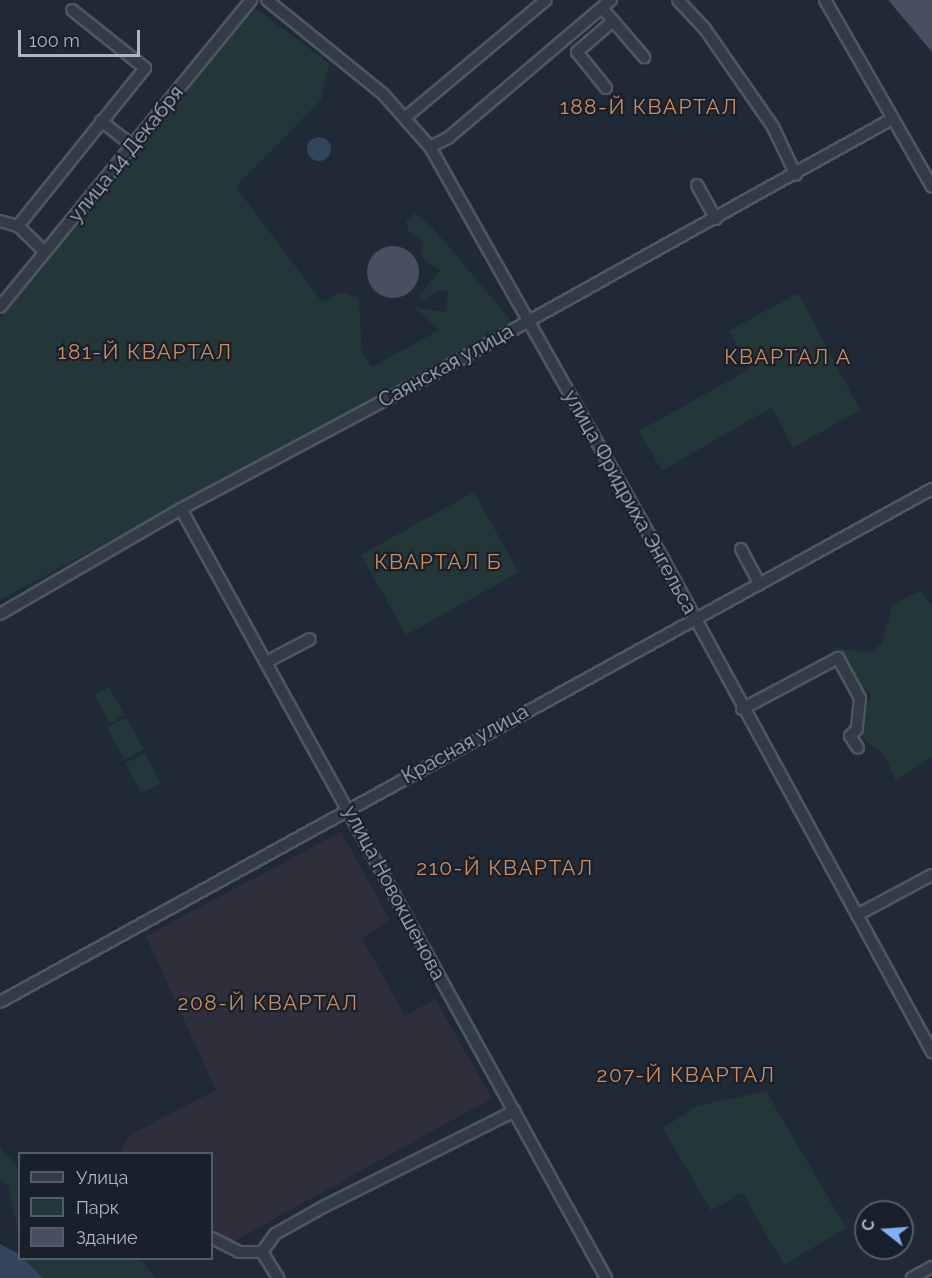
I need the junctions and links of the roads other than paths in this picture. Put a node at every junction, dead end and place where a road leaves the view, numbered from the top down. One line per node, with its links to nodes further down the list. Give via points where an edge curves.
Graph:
1 (251, 0): 15 (street, улица 14 Декабря)
2 (267, 0): 12 (street, улица Фридриха Энгельса)
3 (546, 0): 12 (street)
4 (611, 0): 7 (street)
5 (678, 0): 17 (street, via 705,29 773,127)
6 (825, 0): 13 (street, via 843,25)
7 (602, 8): 9 (street); 16 (street, via 448,138)
8 (72, 10): 14 (street, via 145,68)
9 (613, 21): 10 (street); 11 (street, via 577,52)
10 (644, 57)
11 (606, 88)
12 (406, 117): 16 (street, улица Фридриха Энгельса)
13 (892, 119): 17 (street, Саянская улица); 19 (street)
14 (101, 121): 15 (street); 22 (street)
15 (133, 146): 23 (street, улица 14 Декабря)
16 (430, 147): 25 (street, улица Фридриха Энгельса)
17 (796, 175): 20 (street, Саянская улица)
18 (697, 185): 20 (street)
19 (932, 187)
20 (716, 219): 25 (street, Саянская улица)
21 (0, 221): 22 (street)
22 (18, 226): 23 (street)
23 (45, 252): 24 (street, улица 14 Декабря)
24 (2, 300)
25 (528, 321): 27 (street, Саянская улица); 31 (street, улица Фридриха Энгельса)
26 (932, 489): 29 (street, Красная улица)
27 (181, 509): 30 (street, Саянская улица); 33 (street, улица Новокшенова)
28 (741, 549): 29 (street)
29 (760, 584): 31 (street, Красная улица)
30 (0, 614)
31 (695, 618): 34 (street, улица Фридриха Энгельса); 36 (street, Красная улица)
32 (310, 639): 33 (street)
33 (268, 661): 36 (street, улица Новокшенова)
34 (742, 709): 35 (street, via 838,658 860,698 857,729 850,736); 38 (street, улица Фридриха Энгельса)
35 (858, 748)
36 (348, 809): 39 (street, Красная улица); 41 (street, улица Новокшенова)
37 (932, 875): 38 (street)
38 (857, 915): 40 (street, улица Фридриха Энгельса)
39 (0, 1002)
40 (932, 1053)
41 (515, 1111): 43 (street, via 325,1206 275,1234); 46 (street, улица Новокшенова)
42 (213, 1239): 43 (street, via 239,1252)
43 (262, 1252): 45 (street)
44 (932, 1267): 47 (street)
45 (279, 1278)
46 (606, 1278)
47 (912, 1278)

